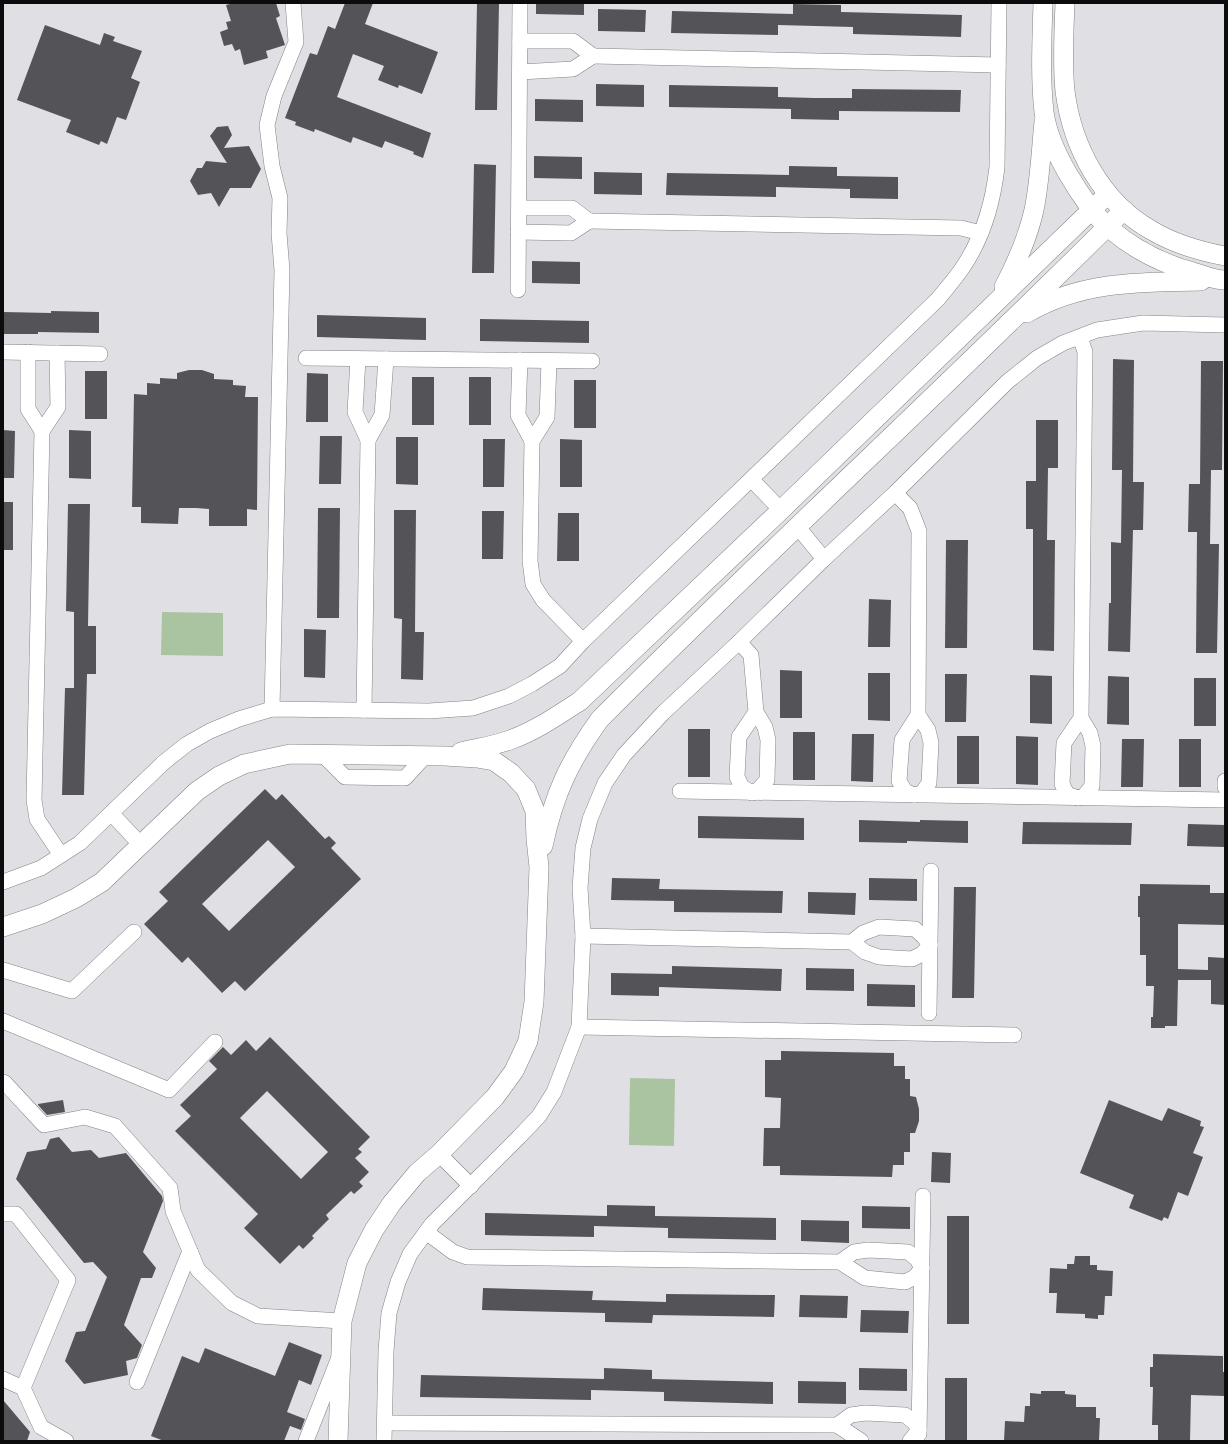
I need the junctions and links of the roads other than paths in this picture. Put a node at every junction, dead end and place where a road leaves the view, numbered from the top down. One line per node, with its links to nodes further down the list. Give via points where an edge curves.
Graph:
1 (293, 3): 46 (street, via 296,42 274,96 267,125 272,166 280,198 282,270)
2 (520, 3): 6 (street)
3 (999, 3): 8 (street)
4 (1043, 3): 10 (main road)
5 (1065, 3): 11 (main road, via 1065,90 1069,114 1076,138 1088,163)
6 (520, 41): 7 (street, via 573,41); 9 (street)
7 (593, 56): 8 (street); 9 (street, via 573,69)
8 (998, 65): 18 (street, via 998,167)
9 (520, 72): 12 (street)
10 (1044, 113): 13 (main road, via 1061,161); 22 (main road, via 1034,211 1023,247)
11 (1108, 194): 13 (main road); 14 (main road)
12 (519, 208): 15 (street, via 572,208); 17 (street)
13 (1092, 210): 16 (main road); 22 (main road)
14 (1124, 210): 16 (main road); 19 (main road, via 1168,239 1198,251)
15 (589, 221): 17 (street, via 571,233); 18 (street, via 961,228)
16 (1108, 226): 20 (main road, via 1147,254 1175,267); 25 (main road)
17 (518, 232): 21 (street)
18 (981, 233): 39 (street, via 962,269 938,299)
19 (1225, 256)
20 (1223, 280): 25 (main road, via 1129,283 1100,286 1072,293 1043,304 1024,315)
21 (518, 290)
22 (998, 300): 41 (main road)
23 (1225, 325): 24 (street, via 1143,323 1097,330)
24 (1080, 337): 40 (street, via 1063,343 1037,358 1007,382); 50 (street, via 1085,352)
25 (993, 339): 42 (main road)
26 (3, 352): 27 (street)
27 (28, 352): 28 (street); 36 (street, via 28,410)
28 (57, 353): 29 (street); 36 (street, via 58,407)
29 (100, 354)
30 (306, 358): 31 (street)
31 (358, 359): 32 (street); 37 (street, via 355,412)
32 (386, 359): 33 (street); 37 (street, via 382,415)
33 (520, 360): 34 (street); 38 (street, via 518,415)
34 (549, 360): 35 (street); 38 (street, via 547,417)
35 (592, 361)
36 (42, 430): 61 (street, via 34,800 37,819)
37 (368, 440): 47 (street)
38 (532, 441): 44 (street, via 530,561 533,584 543,600)
39 (752, 480): 41 (street); 44 (street)
40 (896, 493): 43 (street); 49 (street, via 910,508 919,531)
41 (781, 510): 51 (main road, via 580,701 531,731 514,738)
42 (797, 526): 43 (street); 62 (main road, via 600,719 563,780 548,823)
43 (824, 558): 45 (street)
44 (583, 641): 47 (street, via 560,666 532,684 509,696 473,708 429,711)
45 (739, 642): 48 (street, via 751,655); 67 (street, via 663,713 624,755 605,783 590,819 583,848 580,888)
46 (272, 710): 47 (street); 59 (street, via 210,730 186,744)
47 (364, 710)
48 (756, 712): 55 (street, via 765,727 768,740 767,780); 55 (street, via 739,737 737,777 742,787)
49 (918, 715): 56 (street, via 928,730 931,743 929,783 922,793); 56 (street, via 902,740 899,780 904,790)
50 (1081, 718): 57 (street, via 1090,733 1093,746 1092,786 1084,796); 57 (street, via 1064,743 1062,784 1067,794)
51 (445, 756): 60 (main road, via 290,754 244,764 219,776 197,791); 62 (main road, via 494,761 511,773 526,789 535,811)
52 (1225, 781): 53 (street)
53 (1225, 787)
54 (680, 792): 55 (street)
55 (752, 793): 56 (street)
56 (914, 795): 57 (street)
57 (1078, 798): 58 (street)
58 (1225, 800)
59 (111, 813): 60 (street); 61 (street, via 80,843)
60 (141, 845): 65 (main road, via 102,882 76,898 42,914)
61 (61, 855): 64 (street, via 41,868)
62 (539, 867): 77 (main road, via 534,1002 528,1041 514,1071 495,1097)
63 (931, 871): 69 (street)
64 (3, 882)
65 (3, 927)
66 (134, 932): 70 (street, via 72,991)
67 (583, 936): 68 (street); 73 (street)
68 (852, 942): 69 (street, via 865,952 879,957 912,959 922,954); 69 (street, via 863,933 880,927 915,929)
69 (930, 945): 71 (street)
70 (3, 970)
71 (929, 1013)
72 (3, 1021): 75 (street, via 169,1090)
73 (579, 1027): 74 (street); 78 (street, via 554,1092 538,1116)
74 (1014, 1035)
75 (216, 1042)
76 (3, 1082): 82 (street, via 44,1125 85,1117 115,1126 170,1188 173,1211)
77 (439, 1154): 78 (street); 85 (main road, via 417,1173 374,1230 358,1263)
78 (471, 1186): 81 (street)
79 (923, 1196): 84 (street)
80 (3, 1214): 89 (street, via 16,1214 68,1280)
81 (426, 1232): 83 (street, via 453,1252 467,1257); 90 (street, via 410,1254 388,1313)
82 (190, 1251): 85 (street, via 198,1270 232,1303 258,1316); 88 (street)
83 (840, 1262): 84 (street, via 865,1278 905,1282 915,1277); 84 (street, via 854,1252 908,1252 917,1259)
84 (922, 1268): 92 (street)
85 (342, 1321): 86 (main road)
86 (340, 1353): 94 (street); 95 (main road)
87 (3, 1379): 89 (street)
88 (137, 1382)
89 (23, 1388): 93 (street, via 41,1428)
90 (386, 1423): 91 (street); 96 (street)
91 (837, 1425): 92 (street, via 851,1415 905,1415 914,1422); 97 (street)
92 (916, 1438)
93 (66, 1441)
94 (306, 1441)
95 (338, 1441)
96 (384, 1441)
97 (861, 1441)

